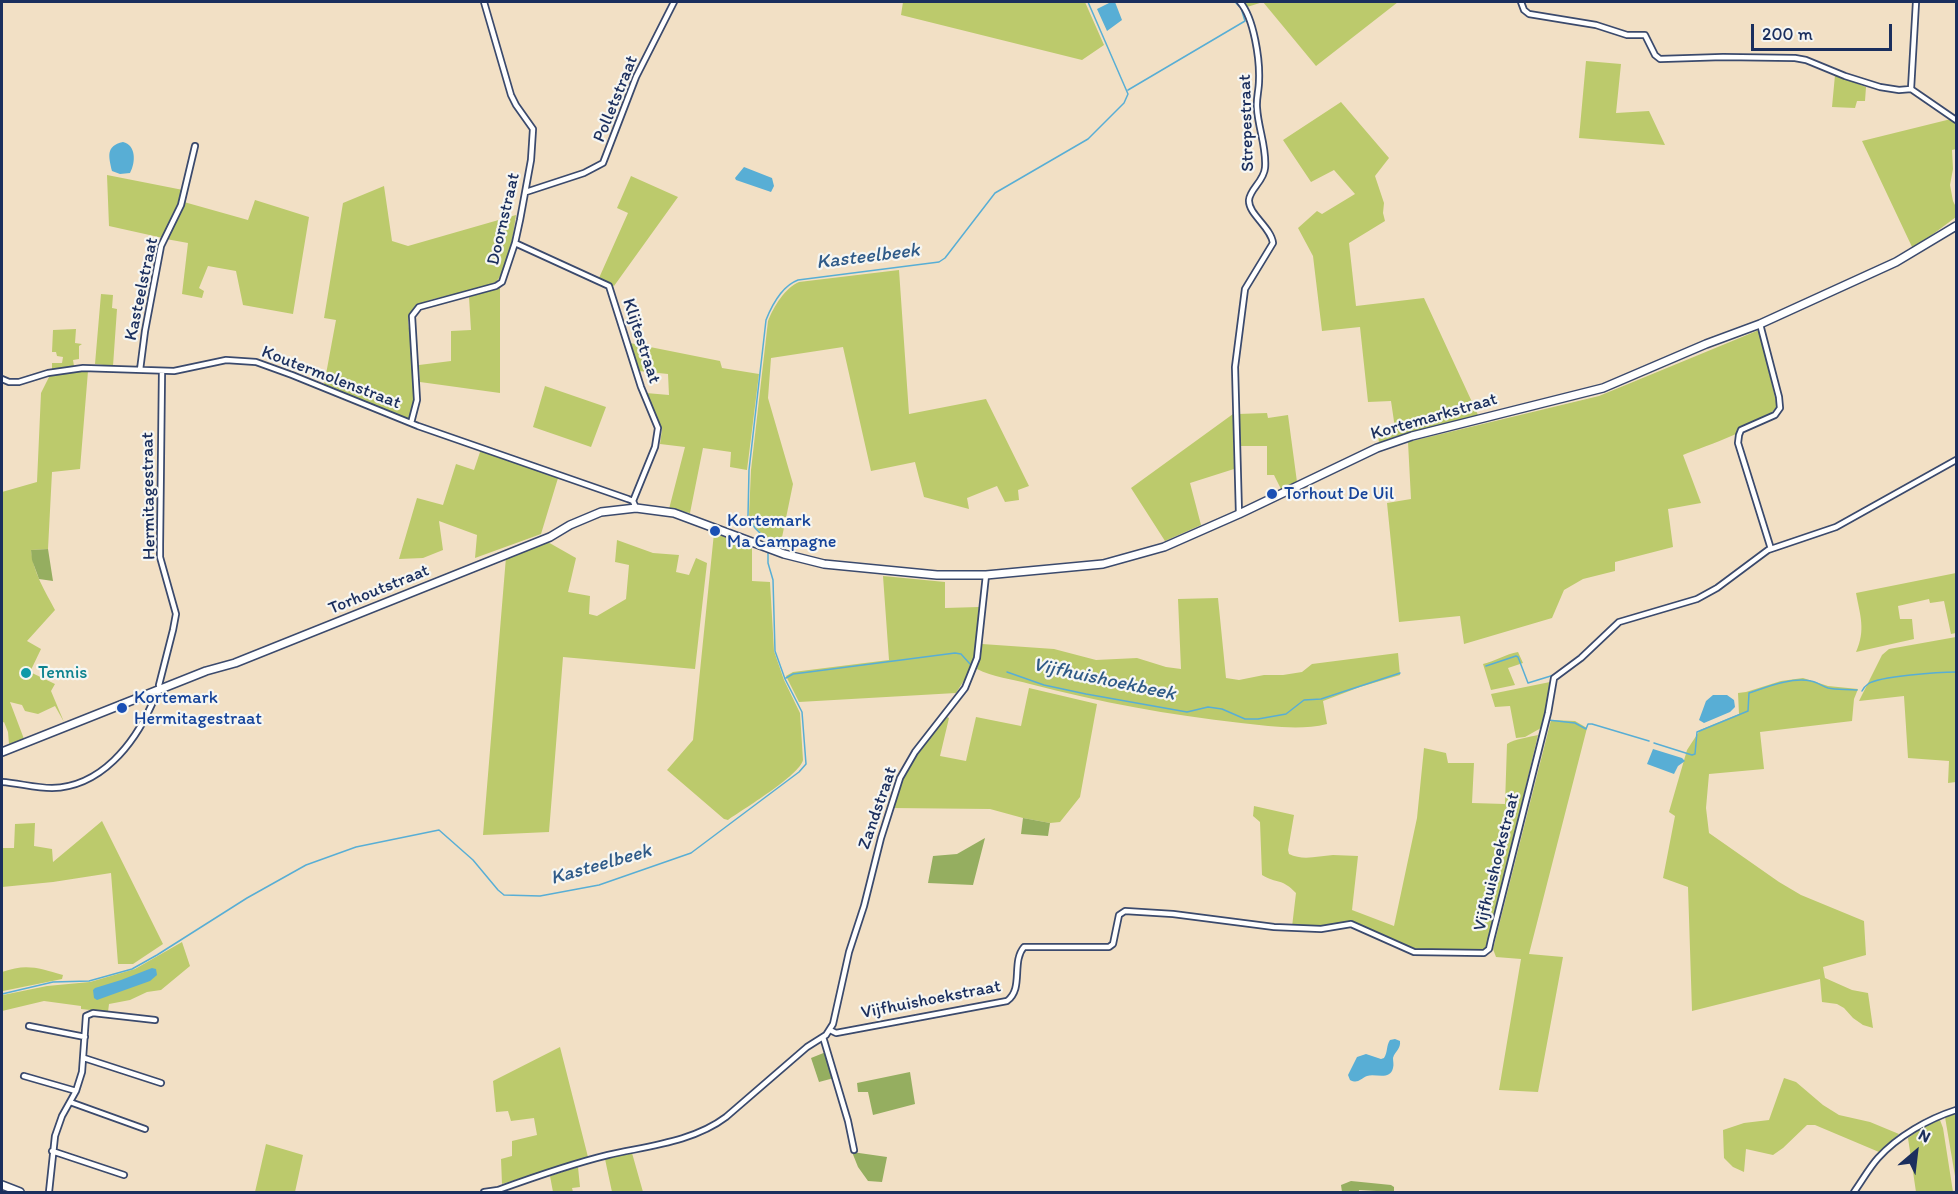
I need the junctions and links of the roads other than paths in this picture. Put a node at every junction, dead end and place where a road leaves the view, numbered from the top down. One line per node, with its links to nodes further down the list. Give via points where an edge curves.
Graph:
1 (484, 2): 9 (street, Doornstraat, via 512,95 533,129)
2 (674, 2): 9 (street, Polletstraat, via 636,77 603,163)
3 (1240, 2): 19 (street, Strepestraat, via 1258,58 1257,108 1265,167 1249,202 1273,243 1245,289 1236,352)
4 (1521, 2): 6 (street, via 1529,14 1596,25 1627,35 1645,35 1660,59 1795,58 1880,87)
5 (1916, 2): 6 (street)
6 (1911, 89): 7 (street)
7 (1956, 120)
8 (195, 146): 13 (street, Kasteelstraat, via 181,205 161,246)
9 (526, 192): 11 (street, Doornstraat)
10 (1956, 226): 12 (street, Kortemarkstraat, via 1896,262)
11 (515, 243): 16 (street, Doornstraat, via 502,282 426,304 412,316 417,400); 18 (street, Klijtestraat, via 609,286 658,428)
12 (1760, 324): 19 (street, Kortemarkstraat, via 1603,388 1377,448); 21 (street, via 1780,408 1775,415 1741,430 1738,443)
13 (140, 370): 14 (street, Koutermolenstraat); 15 (street, Koutermolenstraat, via 83,368 13,383)
14 (162, 371): 16 (street, Koutermolenstraat, via 226,360 256,362); 23 (street, Hermitagestraat, via 160,558 176,614)
15 (2, 379)
16 (411, 423): 18 (street, Koutermolenstraat)
17 (1956, 460): 21 (street, Vijfhuishoekstraat, via 1836,527)
18 (634, 504): 20 (street, Torhoutstraat, via 674,513); 23 (street, Torhoutstraat, via 601,512 550,537 235,663)
19 (1239, 514): 22 (street, Kortemarkstraat, via 1164,547 1103,564)
20 (769, 548): 22 (street, Kortemarkstraat, via 824,564 937,575)
21 (1771, 549): 29 (street, Vijfhuishoekstraat, via 1697,599 1619,622 1554,678 1486,952 1414,952 1351,924 1321,929 1274,927 1125,911 1118,917 1109,947 1024,947 1019,954 1014,993 1007,1001 836,1033)
22 (986, 575): 29 (street, Zandstraat, via 977,658 965,688 915,752 900,778)
23 (160, 689): 24 (street, Torhoutstraat)
24 (152, 692): 25 (street, Torhoutstraat); 26 (street, via 152,704 134,739 94,776 51,788)
25 (2, 752)
26 (2, 782)
27 (155, 1020): 30 (street, via 90,1013)
28 (29, 1026): 30 (street)
29 (830, 1030): 31 (street)
30 (85, 1037): 32 (street)
31 (823, 1037): 39 (street); 45 (street, via 705,1130)
32 (84, 1058): 34 (street); 35 (street)
33 (24, 1076): 35 (street)
34 (161, 1083)
35 (76, 1091): 36 (street)
36 (70, 1102): 38 (street); 40 (street, via 58,1125)
37 (1956, 1110): 46 (street, via 1896,1142 1879,1157)
38 (145, 1129)
39 (854, 1150)
40 (52, 1151): 41 (street); 44 (street)
41 (124, 1175)
42 (2, 1185): 43 (street)
43 (20, 1192)
44 (49, 1192)
45 (483, 1192)
46 (1854, 1192)

